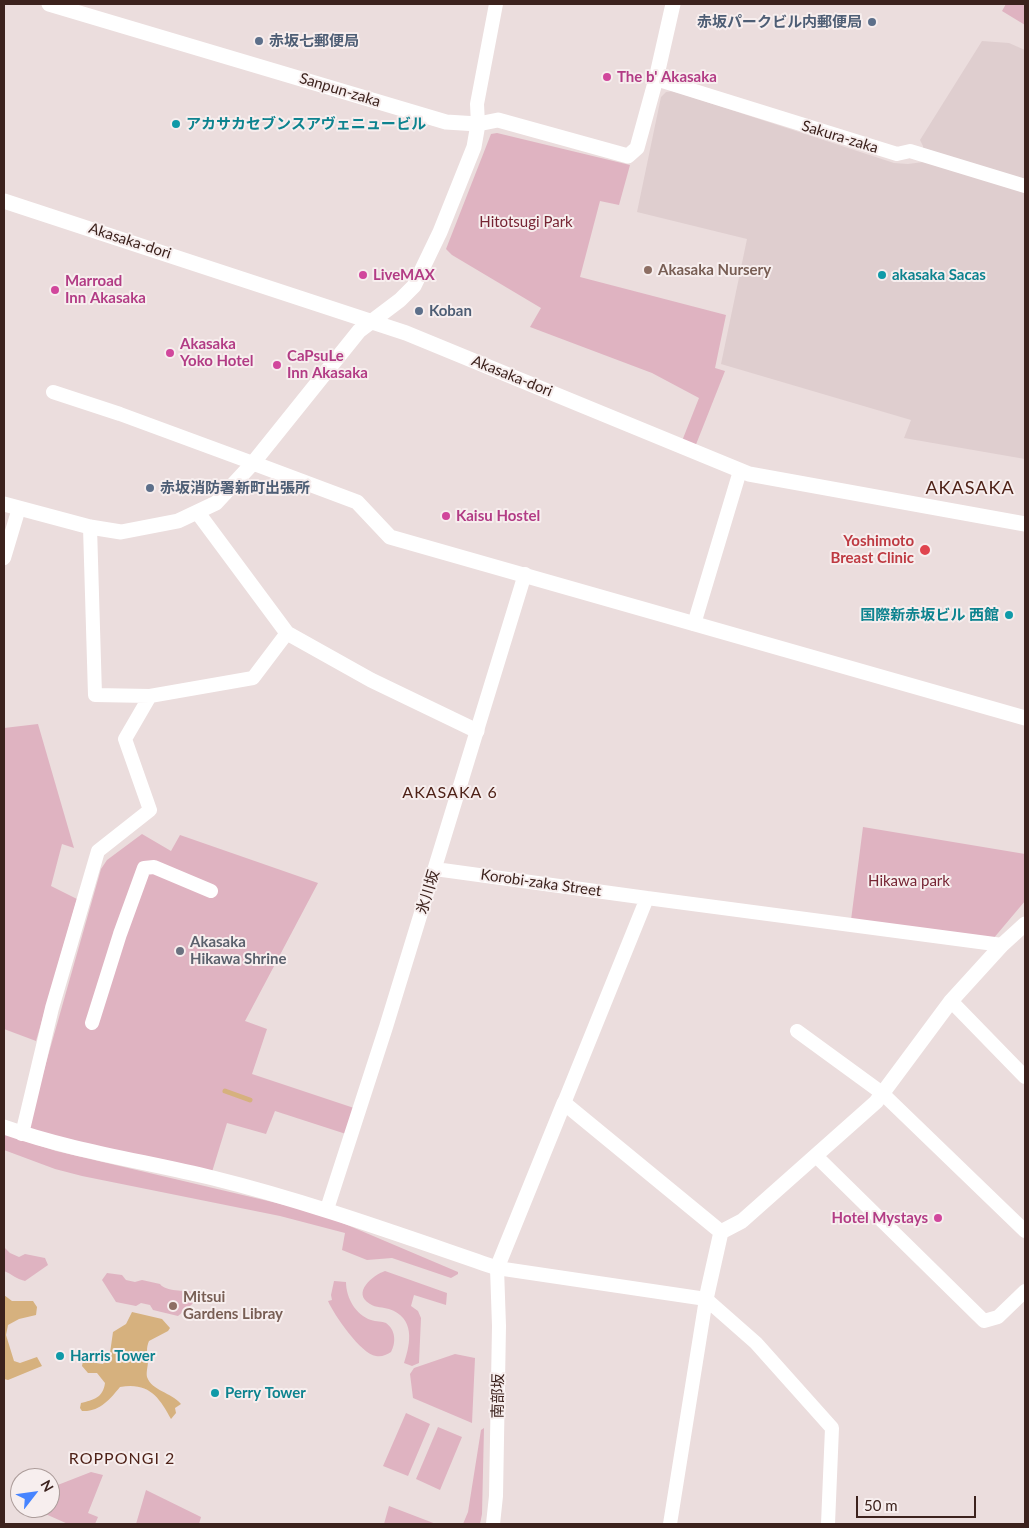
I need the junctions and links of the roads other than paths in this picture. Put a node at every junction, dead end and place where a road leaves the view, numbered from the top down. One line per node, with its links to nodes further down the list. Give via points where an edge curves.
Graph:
1 (49, 4): 5 (street, Sanpun-zaka, via 446,122)
2 (496, 4): 5 (street, via 477,104)
3 (673, 4): 4 (street)
4 (656, 79): 5 (street, Sanpun-zaka, via 633,154 623,156 498,120); 6 (street, Sakura-zaka, via 897,154 910,150)
5 (478, 124): 8 (street, via 474,147 414,286)
6 (1025, 186)
7 (4, 201): 8 (street, Akasaka-dori)
8 (373, 321): 10 (street, via 359,331); 11 (street, Akasaka-dori)
9 (53, 392): 10 (street)
10 (253, 464): 14 (street, via 216,503); 18 (street, via 357,502 390,536)
11 (740, 471): 15 (street, Akasaka-dori); 19 (street)
12 (4, 504): 13 (street)
13 (19, 508): 16 (street); 17 (street)
14 (198, 513): 16 (street, via 178,521 121,532); 20 (street)
15 (1025, 524)
16 (90, 527): 21 (street, via 95,695)
17 (4, 558)
18 (525, 574): 19 (street); 23 (street, 氷川坂)
19 (694, 624): 22 (street)
20 (287, 633): 21 (street, via 253,678); 23 (street, via 371,680)
21 (150, 696): 36 (street, via 125,739 150,810 98,851 52,1008)
22 (1025, 718)
23 (477, 731): 24 (street, 氷川坂)
24 (435, 869): 26 (street, Korobi-zaka Street); 38 (street, 氷川坂)
25 (211, 891): 30 (street, via 154,867 144,868)
26 (647, 898): 28 (street, Korobi-zaka Street); 34 (street)
27 (1025, 924): 28 (street)
28 (1002, 945): 29 (street)
29 (950, 1001): 32 (street); 33 (street)
30 (92, 1024)
31 (797, 1031): 33 (street)
32 (1025, 1077)
33 (882, 1093): 37 (street); 39 (street)
34 (564, 1103): 40 (street); 41 (street)
35 (4, 1127): 36 (street)
36 (22, 1134): 38 (street, via 94,1154 212,1178)
37 (816, 1156): 40 (street, via 742,1221); 42 (street, via 984,1321 998,1317)
38 (327, 1209): 41 (street)
39 (1025, 1231)
40 (721, 1232): 43 (street)
41 (497, 1268): 43 (street); 44 (street, 南部坂, via 499,1345)
42 (1025, 1291)
43 (706, 1299): 45 (street); 46 (street, via 756,1343 832,1428)
44 (494, 1524)
45 (670, 1524)
46 (828, 1524)

